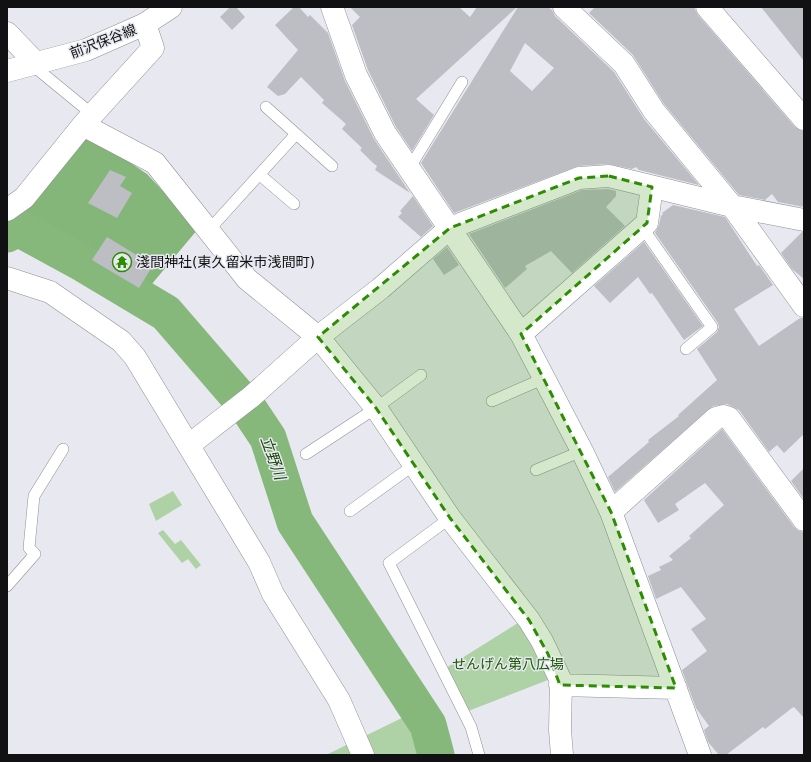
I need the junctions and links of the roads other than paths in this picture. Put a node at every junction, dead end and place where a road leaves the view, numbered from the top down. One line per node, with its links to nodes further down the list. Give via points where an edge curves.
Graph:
1 (171, 7): 5 (street, 前沢保谷線)
2 (332, 7): 15 (street, via 356,75 385,134)
3 (564, 7): 19 (street, via 624,64 654,111)
4 (707, 7): 11 (street)
5 (145, 24): 7 (street, 前沢保谷線, via 86,50); 12 (street, via 153,48)
6 (7, 32): 7 (street)
7 (33, 63): 8 (street, 前沢保谷線); 12 (lane)
8 (7, 71)
9 (462, 82): 15 (lane)
10 (266, 107): 13 (lane)
11 (804, 118)
12 (88, 120): 20 (street, via 24,198); 24 (street, via 155,163)
13 (296, 134): 14 (lane); 16 (lane)
14 (332, 166)
15 (409, 169): 23 (street)
16 (260, 175): 18 (lane); 24 (lane)
17 (652, 187): 19 (street); 22 (street, via 647,223); 23 (street, via 609,176 579,178)
18 (294, 204)
19 (732, 206): 21 (street); 26 (street)
20 (7, 210)
21 (804, 220)
22 (642, 227): 27 (street); 29 (lane, via 712,327)
23 (450, 228): 27 (street); 28 (street, via 381,288)
24 (209, 230): 28 (street, via 247,279)
25 (7, 278): 34 (street, via 50,292 122,341 135,357)
26 (804, 306)
27 (521, 334): 31 (street)
28 (318, 337): 33 (street); 34 (street, via 251,397)
29 (686, 349)
30 (421, 374): 33 (lane)
31 (545, 378): 32 (lane); 36 (street)
32 (492, 402)
33 (376, 408): 37 (lane); 38 (street)
34 (189, 445): 47 (street, via 259,562 273,594 339,700)
35 (63, 449): 44 (lane, via 34,496 29,548 35,554)
36 (582, 451): 39 (lane); 41 (street)
37 (306, 454)
38 (415, 464): 40 (lane); 42 (street)
39 (536, 470)
40 (350, 511)
41 (610, 512): 43 (street, via 716,418 723,416 729,418); 46 (street)
42 (450, 518): 45 (street, via 532,626 561,681); 48 (lane, via 389,563 470,727)
43 (804, 520)
44 (7, 586)
45 (560, 686): 46 (street); 49 (street)
46 (676, 688): 50 (street)
47 (363, 755)
48 (479, 755)
49 (562, 755)
50 (700, 755)

